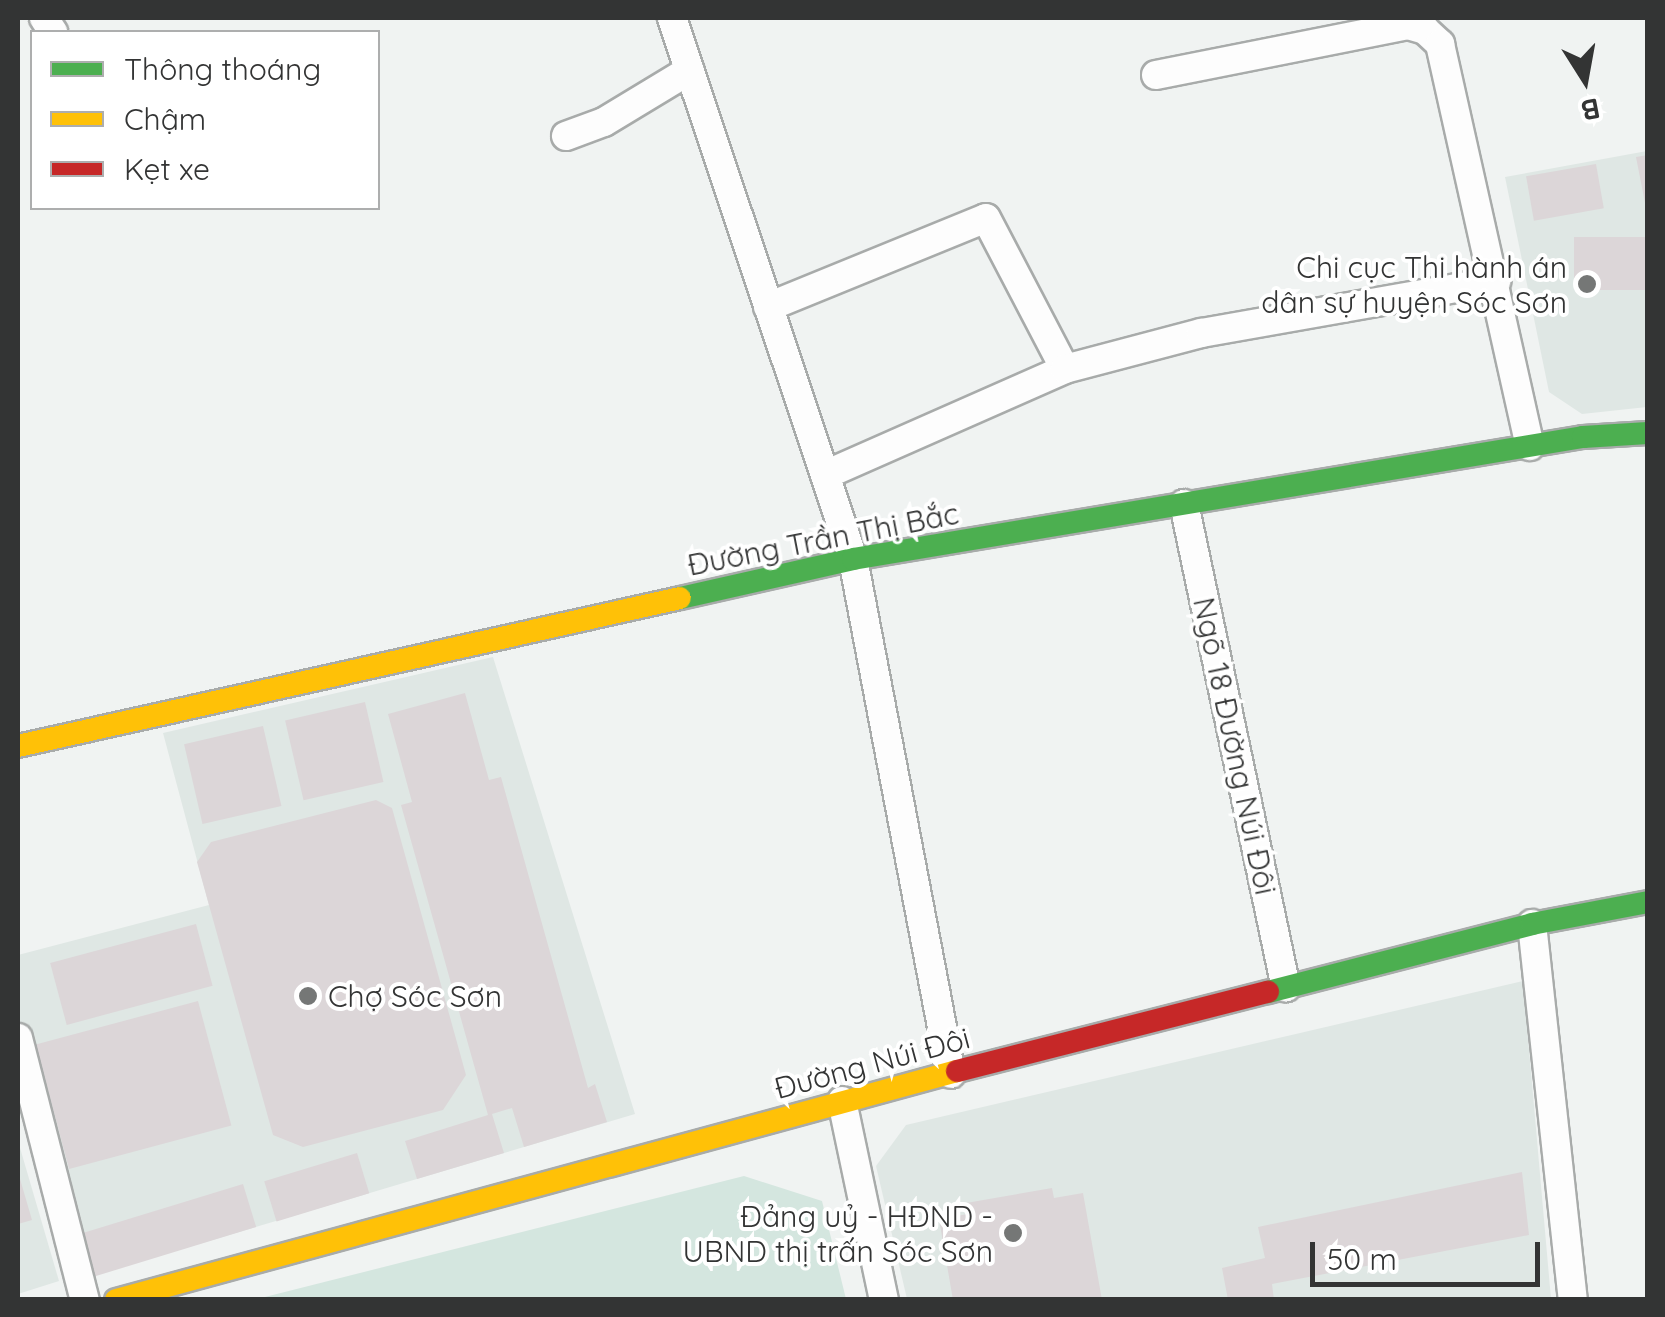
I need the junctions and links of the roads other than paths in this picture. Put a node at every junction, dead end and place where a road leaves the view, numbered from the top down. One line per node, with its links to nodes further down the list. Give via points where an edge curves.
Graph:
1 (672, 18): 2 (street)
2 (690, 70): 4 (street, via 604,122); 6 (street)
3 (1156, 76): 5 (street, via 1388,28 1425,30 1440,44 1448,70)
4 (566, 136)
5 (1496, 282): 7 (street, via 1201,332); 9 (street)
6 (768, 307): 7 (street, via 986,218); 10 (street)
7 (1065, 369): 10 (street)
8 (1648, 433): 9 (street, Đường Trần Thị Bắc)
9 (1530, 446): 11 (street, Đường Trần Thị Bắc)
10 (825, 475): 12 (street)
11 (1184, 504): 12 (street, Đường Trần Thị Bắc); 16 (street, Ngõ 18 Đường Núi Đôi)
12 (853, 559): 13 (street, Đường Trần Thị Bắc); 18 (street)
13 (18, 746)
14 (1648, 902): 15 (street, Đường Núi Đôi)
15 (1532, 924): 16 (street, Đường Núi Đôi); 23 (street)
16 (1286, 987): 18 (street, Đường Núi Đôi)
17 (18, 1038): 20 (street)
18 (951, 1074): 19 (street, Đường Núi Đôi)
19 (842, 1101): 21 (street, Đường Núi Đôi); 22 (street)
20 (86, 1300)
21 (116, 1300)
22 (884, 1300)
23 (1573, 1300)

